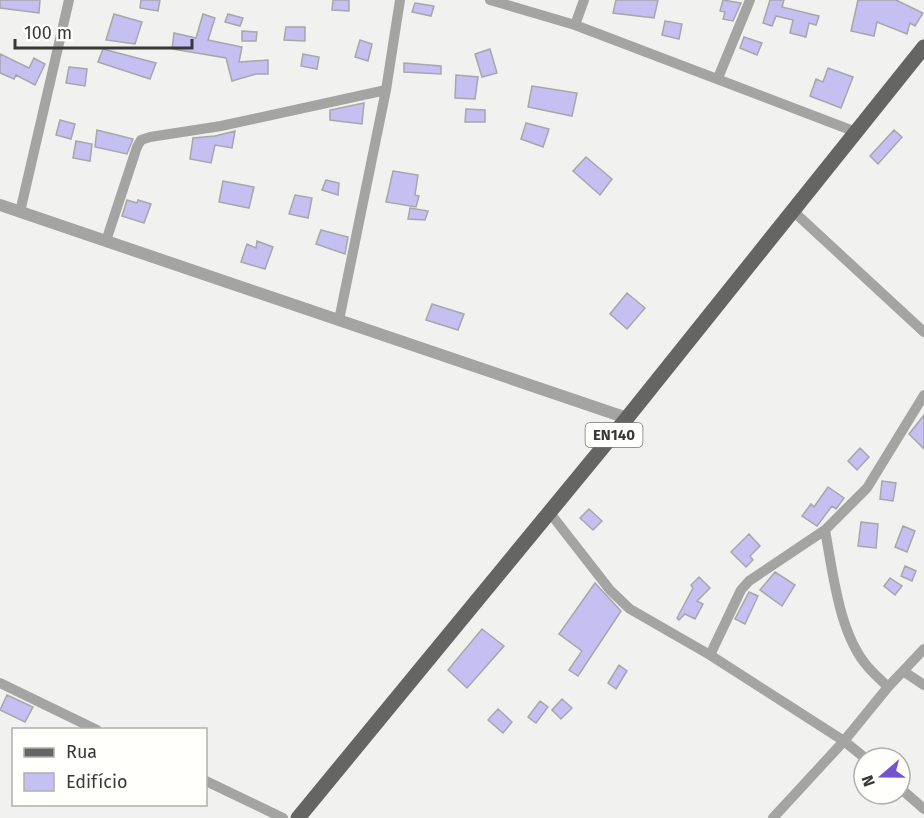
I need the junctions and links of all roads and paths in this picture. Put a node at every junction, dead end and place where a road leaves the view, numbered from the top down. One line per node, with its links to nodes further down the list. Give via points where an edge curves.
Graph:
1 (69, 0): 13 (street)
2 (400, 0): 9 (street)
3 (490, 0): 6 (street)
4 (584, 0): 6 (street)
5 (750, 0): 8 (street)
6 (575, 25): 8 (street)
7 (924, 47): 10 (main road, EN140)
8 (718, 78): 10 (street)
9 (386, 90): 14 (street, via 141,140); 15 (street)
10 (856, 132): 12 (main road, EN140)
11 (0, 205): 13 (street)
12 (793, 211): 16 (street); 18 (main road, EN140)
13 (20, 212): 14 (street)
14 (106, 241): 15 (street)
15 (339, 320): 18 (street)
16 (924, 332)
17 (924, 395): 20 (street, via 867,488)
18 (627, 418): 19 (main road, EN140)
19 (550, 513): 22 (street, via 610,590 630,609); 34 (main road, EN140)
20 (825, 530): 22 (street, via 749,581); 26 (street, via 847,628 867,666)
21 (924, 649): 23 (street)
22 (710, 655): 28 (street)
23 (903, 671): 25 (street); 26 (street)
24 (0, 683): 27 (street)
25 (924, 685)
26 (888, 687): 28 (street)
27 (95, 728)
28 (844, 741): 29 (street); 35 (street)
29 (852, 747)
30 (207, 781): 33 (street)
31 (912, 798): 32 (street)
32 (924, 809)
33 (283, 818)
34 (298, 818)
35 (773, 818)

